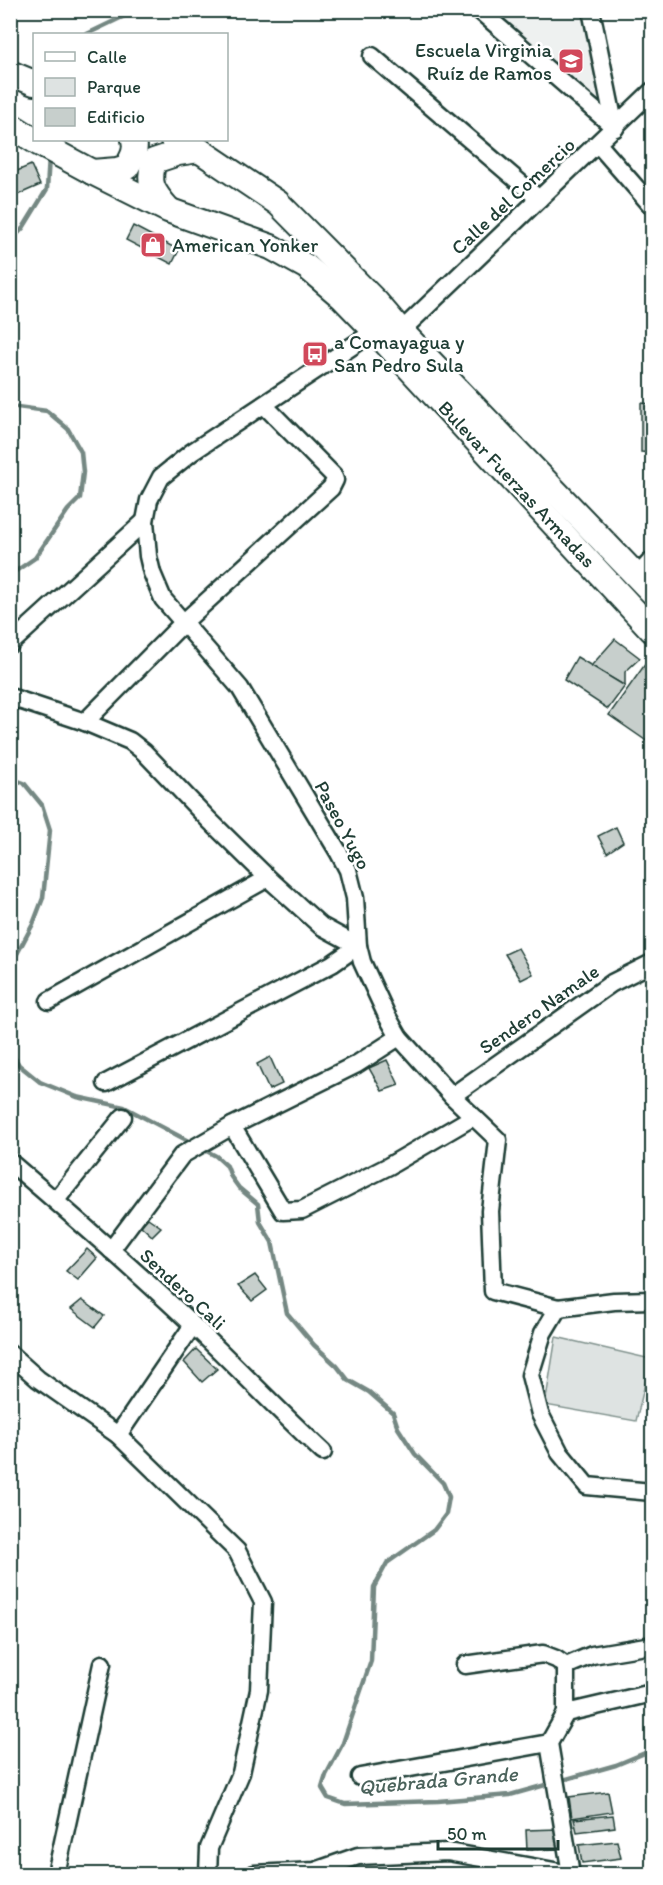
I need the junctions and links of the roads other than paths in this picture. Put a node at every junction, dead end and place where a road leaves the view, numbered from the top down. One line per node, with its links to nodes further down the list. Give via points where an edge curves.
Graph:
1 (479, 10): 8 (street)
2 (591, 10): 8 (street)
3 (372, 56): 16 (street)
4 (10, 73): 5 (highway)
5 (33, 82)
6 (652, 91): 8 (street, Calle del Comercio)
7 (10, 125): 9 (highway, Bulevar Fuerzas Armadas)
8 (615, 128): 13 (street, Calle del Comercio)
9 (33, 140)
10 (35, 141): 15 (highway, Bulevar Fuerzas Armadas)
11 (134, 141): 15 (highway, via 134,156 127,167)
12 (176, 141): 14 (highway, Bulevar Fuerzas Armadas)
13 (598, 144): 16 (street, Calle del Comercio); 17 (street)
14 (199, 150): 18 (highway, via 154,161 151,183); 20 (highway, Bulevar Fuerzas Armadas, via 278,203)
15 (92, 172): 18 (highway, Bulevar Fuerzas Armadas)
16 (539, 199): 20 (street, Calle del Comercio)
17 (652, 206)
18 (168, 210): 19 (highway, Bulevar Fuerzas Armadas, via 271,247 307,267)
19 (375, 331): 21 (street, Paseo Yugo); 25 (highway, Bulevar Fuerzas Armadas)
20 (401, 331): 23 (highway, Bulevar Fuerzas Armadas)
21 (264, 405): 22 (street, Paseo Yugo, via 161,477 149,500); 24 (street, via 335,480 331,488)
22 (145, 521): 24 (street, Paseo Yugo, via 148,556 157,588); 26 (street)
23 (647, 576)
24 (184, 622): 28 (street); 30 (street, Paseo Yugo, via 240,688 339,853 356,898)
25 (652, 630)
26 (10, 644)
27 (10, 697): 28 (street)
28 (85, 722): 29 (street, via 130,741 144,752)
29 (268, 878): 30 (street, via 321,926); 32 (street)
30 (358, 946): 33 (street, Paseo Yugo, via 362,963); 34 (street, via 332,964)
31 (652, 963): 35 (street, Sendero Namale, via 612,983)
32 (49, 1001)
33 (399, 1037): 35 (street, Paseo Yugo); 38 (street, via 357,1064)
34 (106, 1083)
35 (452, 1096): 37 (street, Paseo Yugo)
36 (123, 1117): 40 (street)
37 (473, 1117): 38 (street, via 302,1210 283,1211); 43 (street, Paseo Yugo, via 498,1140 490,1211 493,1291)
38 (232, 1126): 41 (street, via 182,1155)
39 (10, 1162): 40 (street, Sendero Cali)
40 (56, 1200): 41 (street, Sendero Cali)
41 (111, 1250): 44 (street, Sendero Cali)
42 (652, 1300): 43 (street, Paseo Yugo)
43 (558, 1308): 48 (street, via 543,1333 530,1375 540,1414 560,1452 587,1486)
44 (193, 1325): 46 (street); 47 (street, Sendero Cali)
45 (10, 1354): 46 (street)
46 (118, 1435): 58 (street, via 237,1551 262,1602 259,1690 241,1773 209,1848)
47 (323, 1452)
48 (652, 1492)
49 (652, 1645): 52 (street, via 592,1654)
50 (102, 1664): 57 (street)
51 (465, 1665): 52 (street, via 543,1654)
52 (566, 1666): 54 (street)
53 (652, 1693): 54 (street)
54 (566, 1713): 55 (street)
55 (549, 1743): 56 (street); 59 (street, via 571,1875 448,1852 357,1856 315,1870)
56 (360, 1777)
57 (56, 1875)
58 (208, 1875)
59 (254, 1875)

